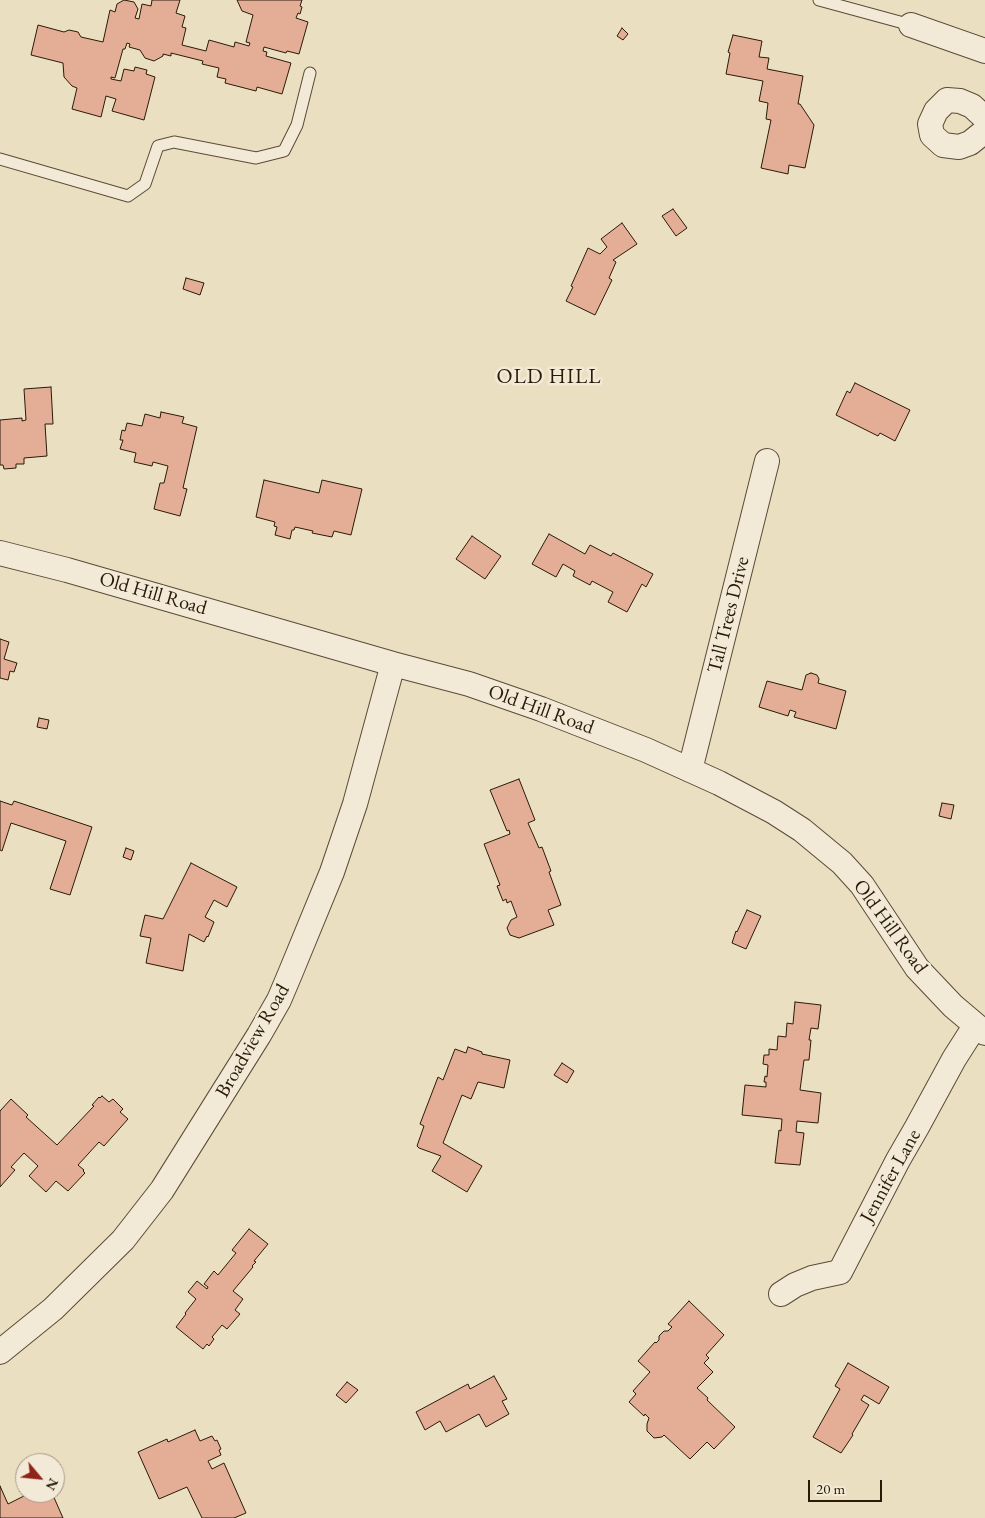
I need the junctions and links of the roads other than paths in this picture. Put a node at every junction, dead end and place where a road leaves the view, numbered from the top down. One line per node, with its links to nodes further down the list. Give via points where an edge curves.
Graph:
1 (819, 0): 2 (lane)
2 (911, 25): 3 (street)
3 (985, 51)
4 (310, 73): 7 (lane, via 296,125 284,151 256,158 174,142 158,146 145,184 128,196)
5 (985, 118): 6 (street, via 960,100 946,100 930,124 932,136 943,145 959,148)
6 (985, 131)
7 (0, 159)
8 (767, 461): 11 (street, Tall Trees Drive)
9 (0, 553): 10 (street, Old Hill Road)
10 (393, 664): 11 (street, Old Hill Road, via 505,696); 14 (street, Broadview Road, via 355,804 332,872 279,1000 162,1190 134,1227 53,1309)
11 (690, 770): 12 (street, Old Hill Road, via 774,812 829,850 862,885 917,968)
12 (980, 1030): 13 (street, Jennifer Lane, via 954,1059 840,1272 803,1281)
13 (781, 1294)
14 (0, 1352)

